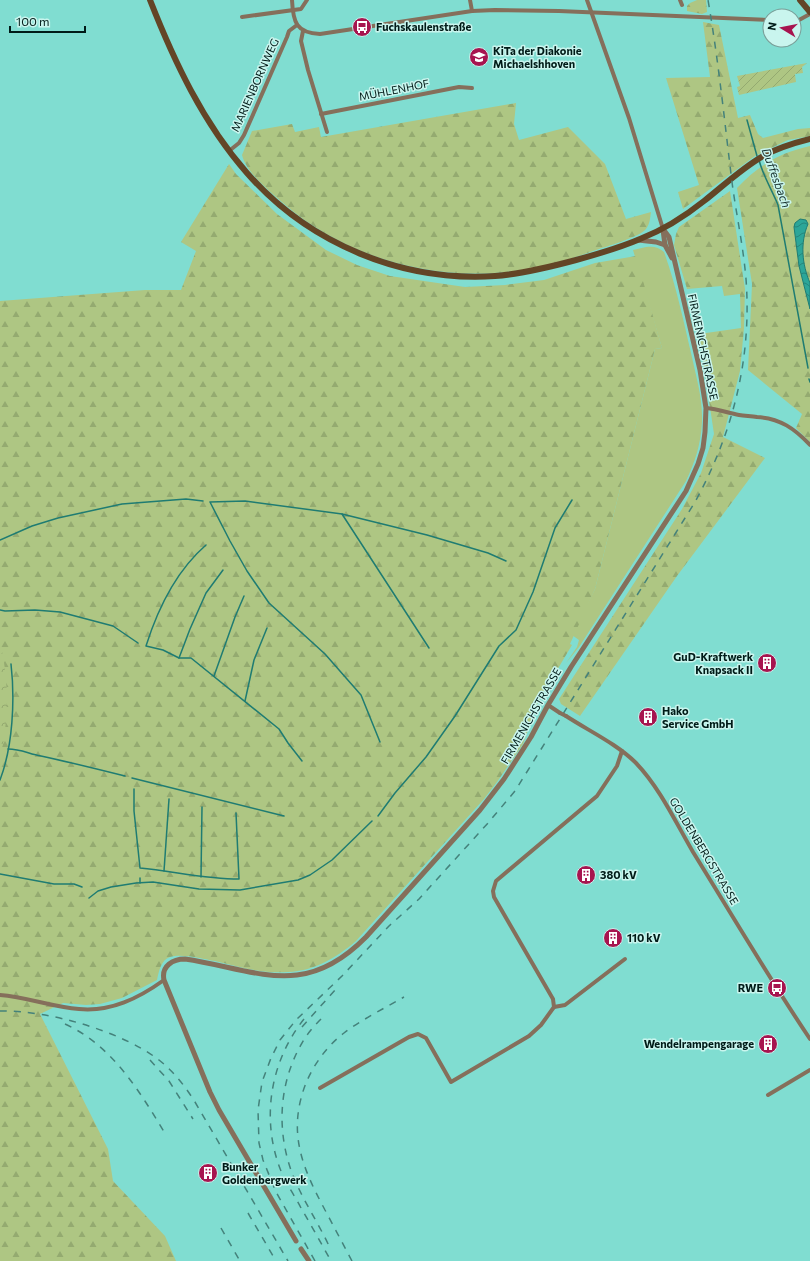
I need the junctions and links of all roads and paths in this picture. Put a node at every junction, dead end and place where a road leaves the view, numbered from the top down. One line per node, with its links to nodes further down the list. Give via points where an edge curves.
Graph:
1 (150, 0): 21 (main road, via 186,82)
2 (292, 0): 9 (street)
3 (307, 0): 9 (street, via 301,9)
4 (470, 0): 10 (street)
5 (587, 0): 11 (street, FIRMENICHSTRASSE)
6 (680, 0): 8 (street)
7 (800, 0): 12 (main road)
8 (682, 5)
9 (292, 11): 13 (street); 15 (street)
10 (472, 11): 11 (street); 16 (street, via 320,34)
11 (593, 13): 14 (street); 22 (street, FIRMENICHSTRASSE)
12 (810, 13)
13 (242, 17)
14 (762, 20)
15 (297, 25): 16 (street); 21 (street, MARIENBORNWEG, via 289,31 244,135)
16 (303, 31): 18 (street, via 301,41)
17 (472, 88): 18 (street, MÜHLENHOF, via 459,87)
18 (321, 114): 19 (street)
19 (327, 132)
20 (810, 140): 22 (main road, via 791,144 753,162 702,203)
21 (229, 151): 23 (main road, via 248,175 308,227 351,250 399,267 448,275 517,274)
22 (663, 228): 23 (main road); 24 (street, FIRMENICHSTRASSE); 25 (street, FIRMENICHSTRASSE, via 669,237)
23 (638, 240): 24 (street)
24 (665, 245): 25 (street, FIRMENICHSTRASSE)
25 (675, 263): 26 (street, FIRMENICHSTRASSE, via 704,389)
26 (706, 408): 27 (street, via 783,422); 28 (street, FIRMENICHSTRASSE, via 703,448 686,492)
27 (810, 445)
28 (548, 705): 29 (street, GOLDENBERGSTRASSE, bridge); 31 (street, FIRMENICHSTRASSE, via 522,752 494,793 366,937 342,958 312,972 281,977 258,975 191,960 178,960 165,968)
29 (622, 751): 33 (street, via 616,766 597,796 496,881 494,886 494,897 553,999); 34 (street, GOLDENBERGSTRASSE, via 636,763 656,790)
30 (625, 959): 33 (street, via 565,1005)
31 (164, 980): 32 (street, via 129,1000 90,1010); 38 (street, via 219,1110)
32 (0, 995)
33 (554, 1007): 36 (street, via 541,1025 528,1036 452,1082 426,1038 418,1034 410,1036)
34 (810, 1039)
35 (810, 1070): 37 (street)
36 (320, 1088)
37 (768, 1095)
38 (296, 1241)
39 (301, 1249): 40 (street)
40 (309, 1261)

